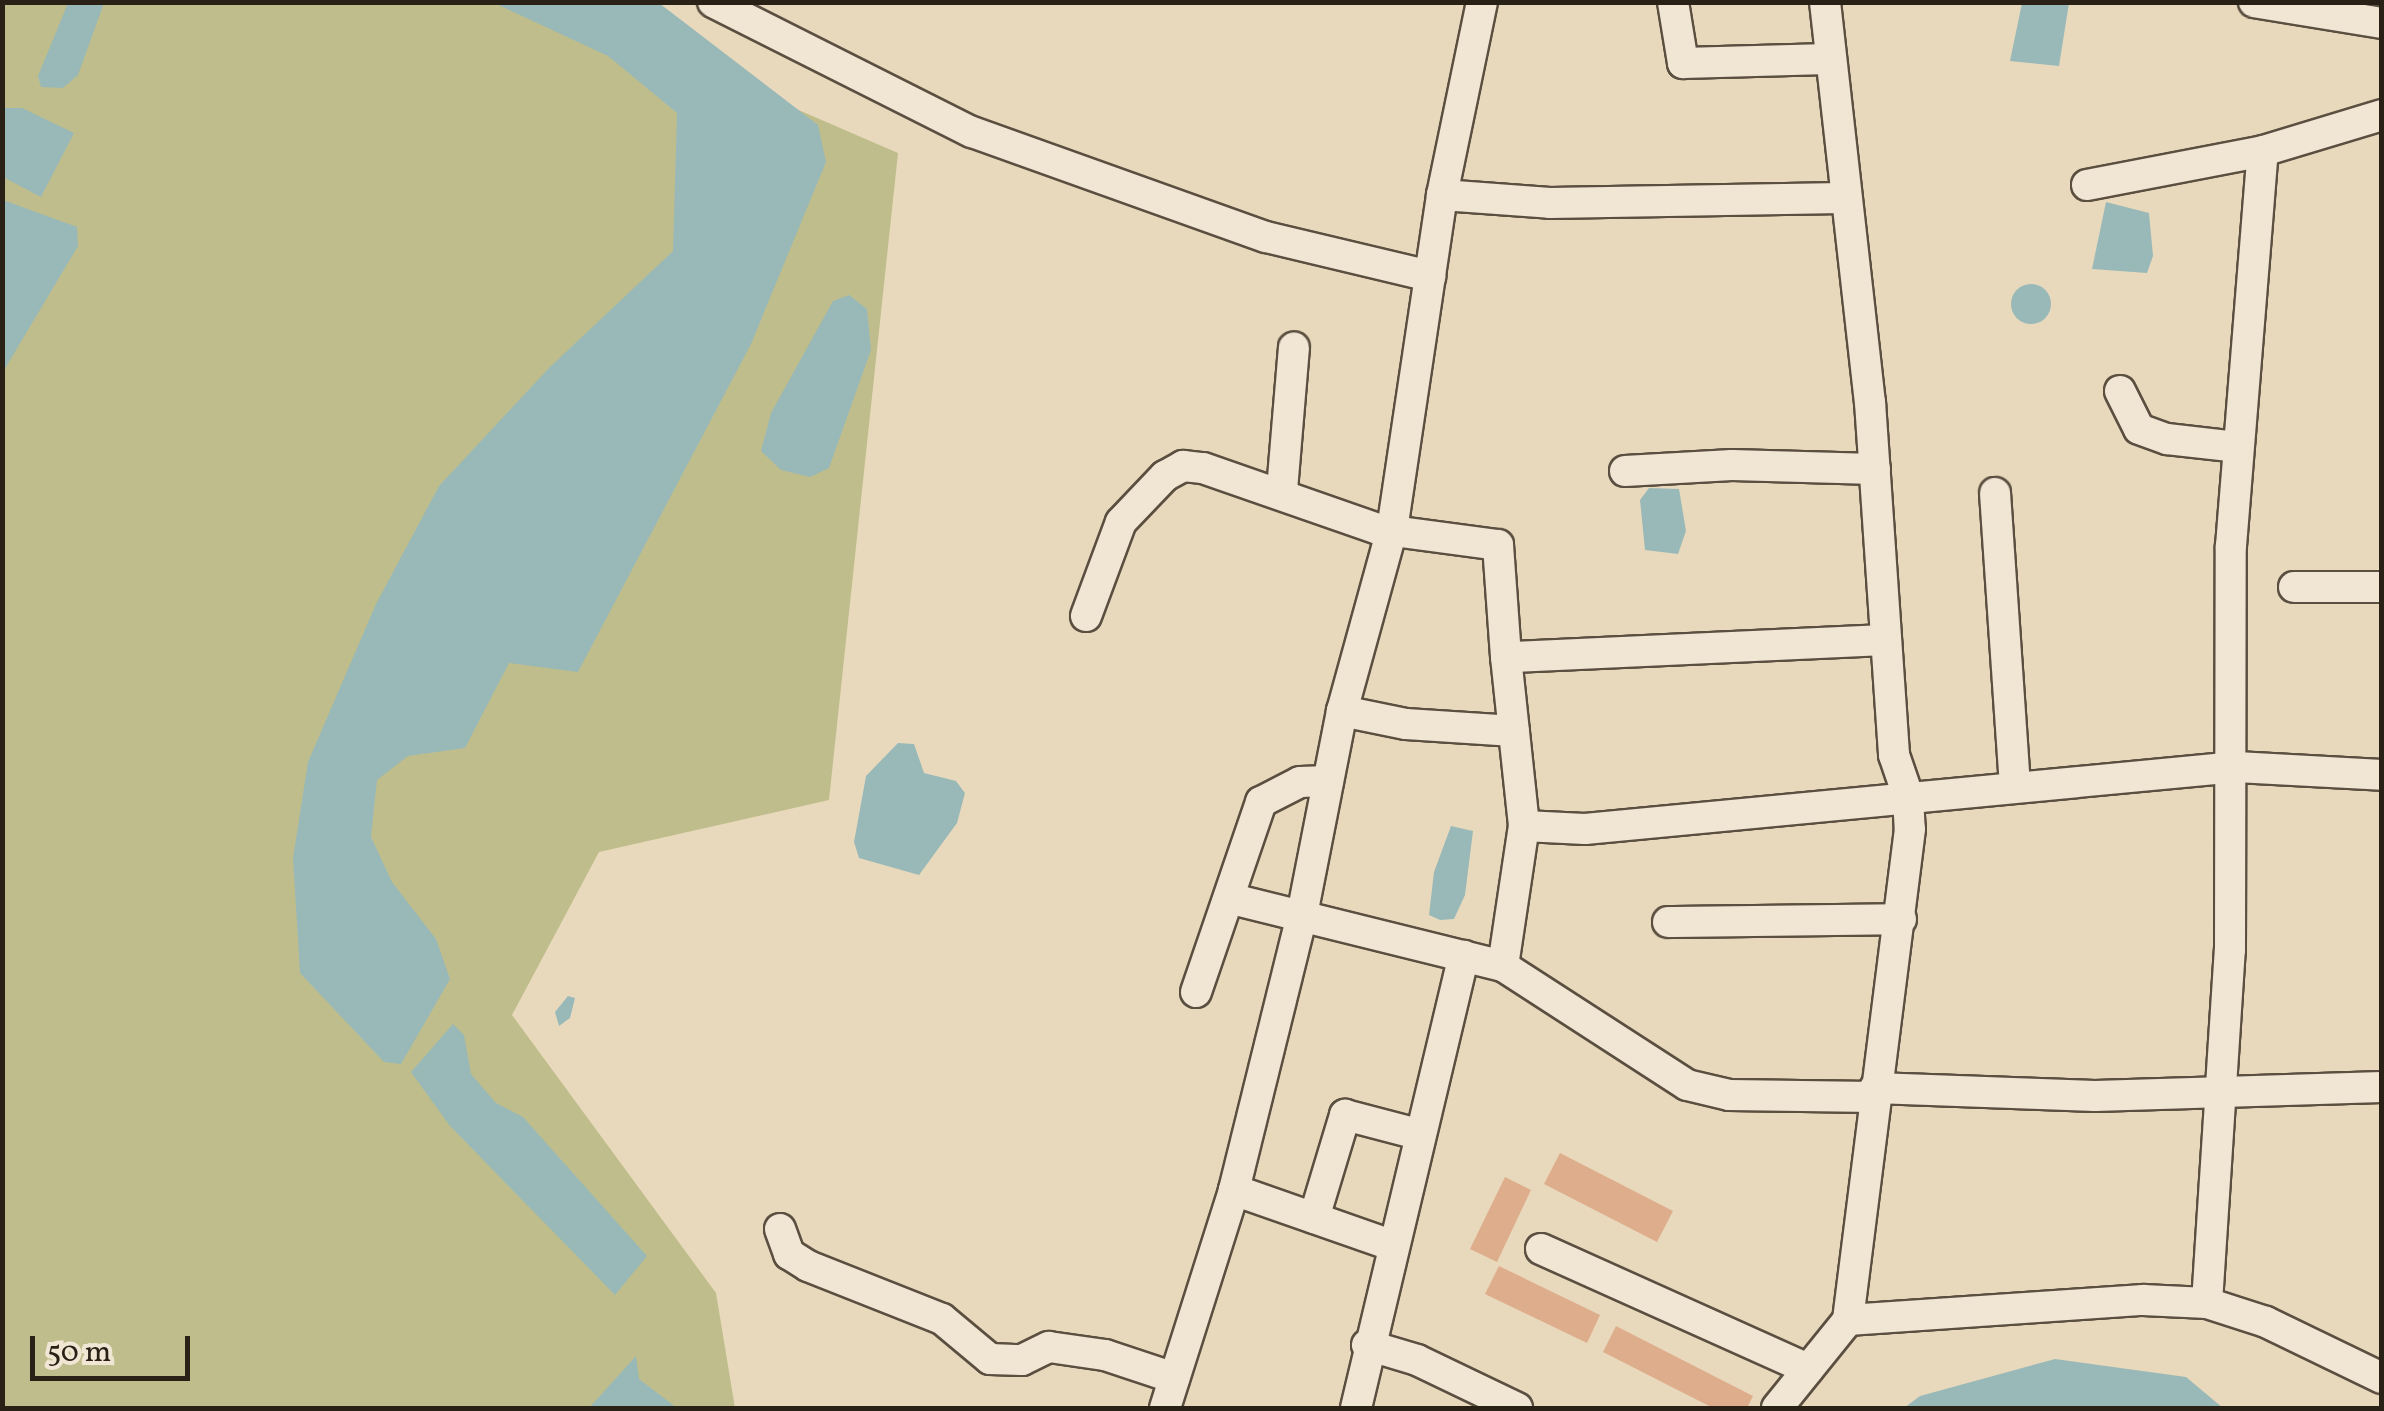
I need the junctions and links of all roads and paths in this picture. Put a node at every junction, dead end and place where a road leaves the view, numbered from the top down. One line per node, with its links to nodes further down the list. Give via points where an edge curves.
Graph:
1 (713, 2): 13 (street, via 972,132 1266,237)
2 (1482, 2): 11 (street)
3 (1674, 2): 7 (street, via 1683,62)
4 (1825, 2): 7 (street)
5 (2254, 2): 6 (street)
6 (2382, 23)
7 (1828, 59): 12 (street)
8 (2382, 115): 9 (street)
9 (2263, 151): 10 (street); 16 (street)
10 (2087, 186)
11 (1442, 195): 12 (street, via 1550,203); 13 (street)
12 (1843, 198): 17 (street)
13 (1430, 276): 21 (street)
14 (1294, 348): 19 (street)
15 (2120, 391): 16 (street, via 2139,428 2167,439)
16 (2236, 447): 29 (street)
17 (1876, 470): 18 (street, via 1732,465); 25 (street)
18 (1625, 472)
19 (1282, 490): 21 (street); 24 (street, via 1203,468 1184,466 1165,476 1110,540)
20 (1995, 494): 32 (street)
21 (1392, 530): 26 (street, via 1498,545); 27 (street)
22 (2294, 586): 23 (street)
23 (2382, 587)
24 (1086, 616)
25 (1886, 640): 26 (street); 33 (street, via 1894,755)
26 (1506, 657): 28 (street)
27 (1342, 711): 28 (street, via 1406,724); 31 (street)
28 (1514, 731): 34 (street)
29 (2236, 767): 30 (street); 32 (street); 43 (street)
30 (2382, 776)
31 (1328, 781): 35 (street, via 1300,782 1261,802); 36 (street)
32 (2015, 783): 33 (street)
33 (1908, 796): 34 (street, via 1584,829); 37 (street)
34 (1524, 826): 40 (street)
35 (1232, 899): 36 (street); 41 (street)
36 (1302, 915): 39 (street); 46 (street)
37 (1901, 919): 38 (street); 44 (street)
38 (1668, 922)
39 (1464, 956): 40 (street); 45 (street)
40 (1503, 966): 44 (street, via 1686,1085 1729,1096)
41 (1196, 992)
42 (2382, 1087): 43 (street)
43 (2221, 1090): 44 (street); 51 (street)
44 (1875, 1093): 52 (street)
45 (1418, 1134): 47 (street, via 1345,1115); 49 (street)
46 (1234, 1190): 47 (street); 55 (street)
47 (1314, 1218): 49 (street)
48 (780, 1229): 55 (street, via 789,1254 808,1266 942,1319 990,1359 1022,1360 1049,1347 1105,1355)
49 (1390, 1245): 53 (street)
50 (1542, 1248): 54 (street)
51 (2206, 1303): 52 (street, via 2142,1300); 56 (street, via 2332,1350)
52 (1848, 1320): 54 (street)
53 (1368, 1344): 58 (street); 59 (street)
54 (1808, 1369): 60 (street)
55 (1174, 1378): 57 (street)
56 (2382, 1378)
57 (1165, 1408)
58 (1356, 1408)
59 (1517, 1408)
60 (1777, 1408)

